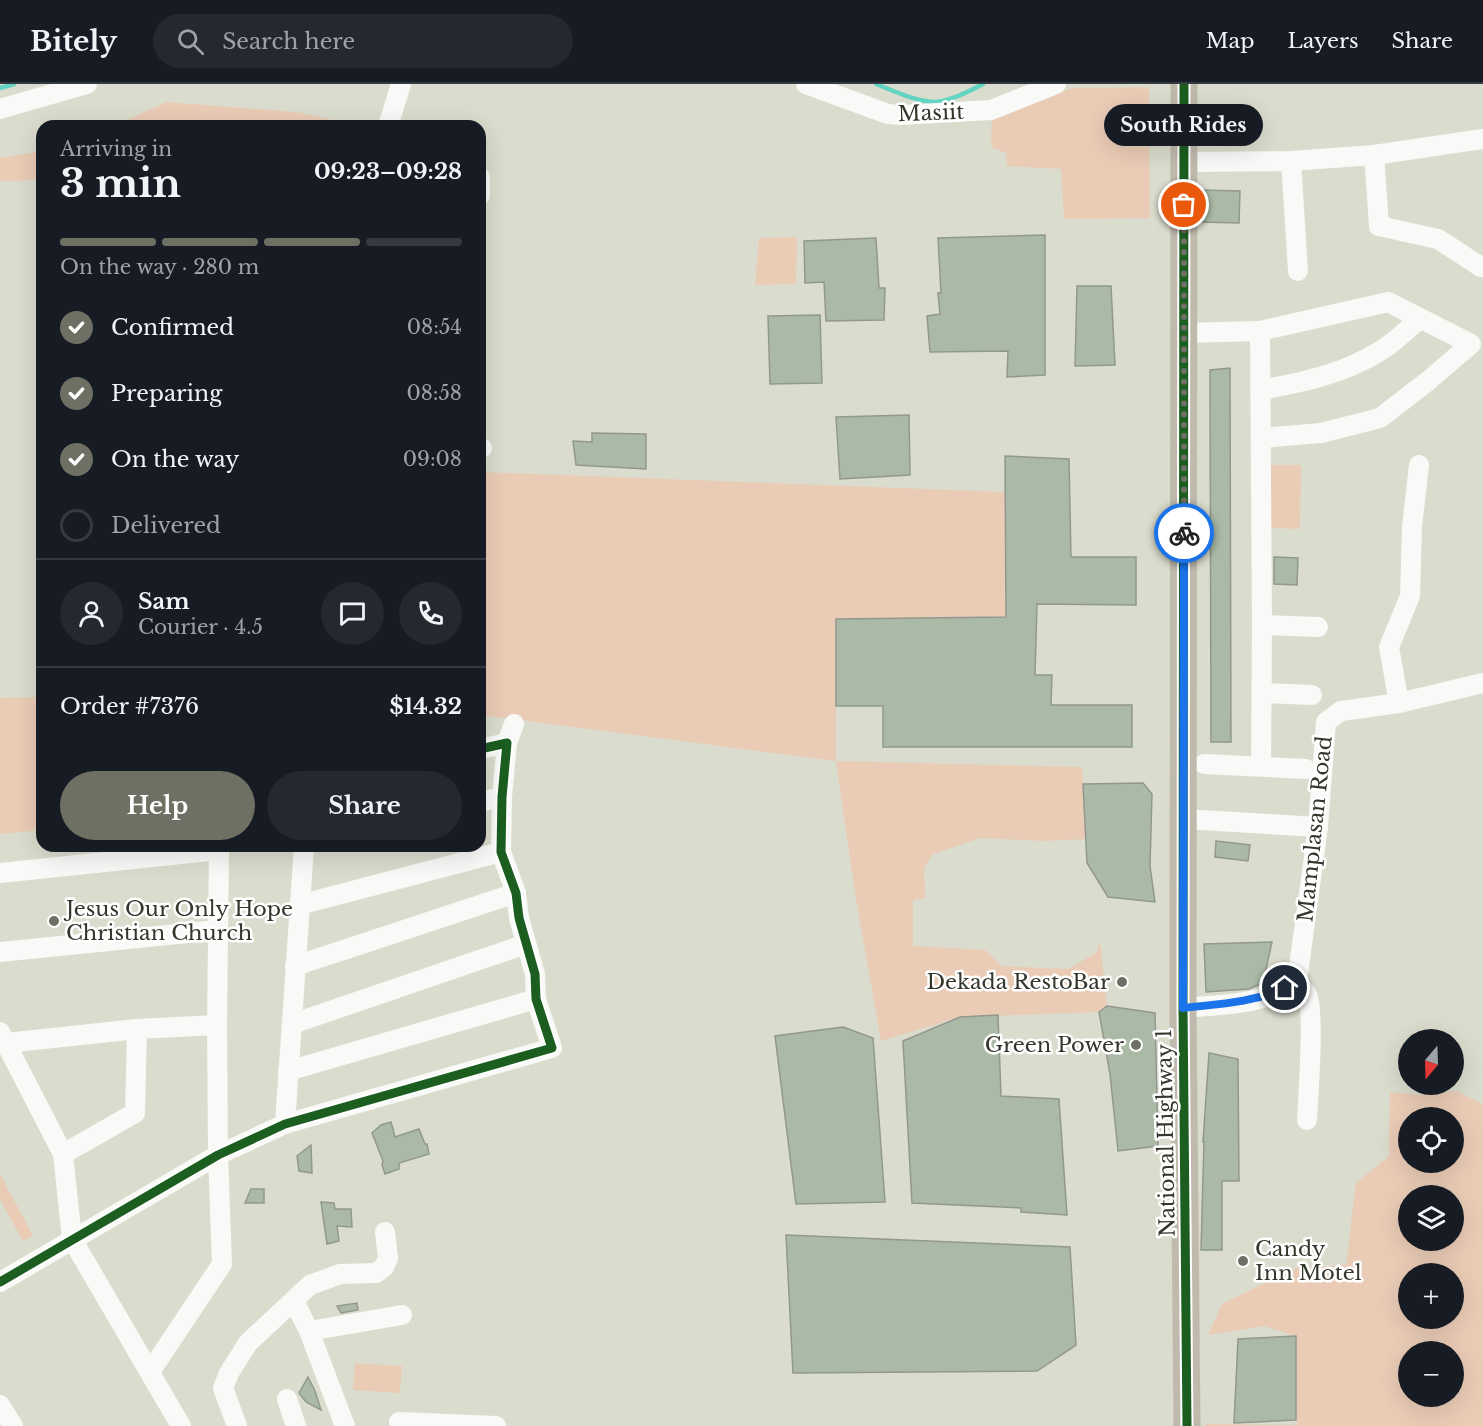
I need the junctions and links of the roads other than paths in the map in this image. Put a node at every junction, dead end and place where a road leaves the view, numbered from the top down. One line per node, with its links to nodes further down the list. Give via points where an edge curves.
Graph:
1 (87, 84): 6 (street)
2 (401, 84): 7 (street)
3 (806, 84): 4 (street, Masiit, via 888,114 902,115 991,110)
4 (1056, 84)
5 (1184, 84): 11 (highway, National Highway 1)
6 (0, 110)
7 (390, 120)
8 (1483, 139): 9 (street)
9 (1374, 155): 10 (street); 12 (street, via 1379,226 1438,239)
10 (1292, 161): 11 (street); 13 (street)
11 (1184, 162): 16 (highway, National Highway 1)
12 (1483, 267)
13 (1298, 271)
14 (1420, 319): 15 (street, via 1388,302); 17 (street, via 1381,351 1345,369); 18 (street, via 1470,344 1380,418 1321,433)
15 (1260, 331): 16 (street); 17 (street)
16 (1184, 333): 34 (highway, National Highway 1)
17 (1261, 390): 18 (street)
18 (1261, 438): 20 (street)
19 (1419, 465): 25 (street, via 1410,596 1389,647)
20 (1262, 625): 21 (street); 23 (street)
21 (1318, 627)
22 (1483, 683): 25 (street, Mamplasan Road)
23 (1262, 693): 24 (street); 30 (street)
24 (1311, 695)
25 (1399, 703): 35 (street, Mamplasan Road, via 1341,711 1326,722)
26 (514, 723): 27 (street)
27 (507, 743): 28 (street); 32 (street)
28 (486, 747)
29 (1203, 764): 30 (street)
30 (1261, 766): 31 (street)
31 (1306, 769)
32 (502, 796): 33 (street); 39 (street)
33 (486, 800)
34 (1184, 819): 35 (street); 49 (highway, National Highway 1)
35 (1318, 827): 47 (street, Mamplasan Road, via 1298,974)
36 (200, 852): 40 (street)
37 (219, 852): 43 (street)
38 (306, 852): 42 (street)
39 (501, 852): 41 (street); 42 (street)
40 (0, 873)
41 (516, 893): 44 (street); 46 (street)
42 (300, 904): 46 (street)
43 (217, 930): 45 (street); 51 (street)
44 (526, 944): 48 (street, via 535,974); 50 (street)
45 (0, 952)
46 (296, 966): 50 (street)
47 (1293, 983): 49 (street, via 1246,1002); 55 (street, via 1308,997)
48 (536, 999): 54 (street); 56 (street, via 552,1048)
49 (1183, 1008): 76 (highway, National Highway 1)
50 (292, 1024): 54 (street)
51 (217, 1025): 52 (street); 58 (street)
52 (137, 1029): 53 (street); 57 (street, via 135,1113)
53 (3, 1038): 57 (street)
54 (288, 1071): 56 (street)
55 (1307, 1120)
56 (285, 1124): 58 (street)
57 (63, 1154): 60 (street)
58 (218, 1155): 60 (street); 65 (street, via 222,1264)
59 (385, 1232): 62 (street, via 388,1258 384,1267 376,1273 340,1274 310,1285)
60 (72, 1239): 61 (street); 65 (street)
61 (0, 1282)
62 (294, 1301): 64 (street); 72 (street, via 248,1343 229,1373 223,1388)
63 (402, 1315): 64 (street)
64 (309, 1331): 74 (street)
65 (150, 1372): 71 (street)
66 (287, 1399): 73 (street)
67 (0, 1405): 70 (street)
68 (399, 1422): 69 (street)
69 (436, 1424): 75 (street)
70 (13, 1426)
71 (182, 1426)
72 (237, 1426)
73 (296, 1426)
74 (345, 1426)
75 (488, 1426)
76 (1187, 1426)

